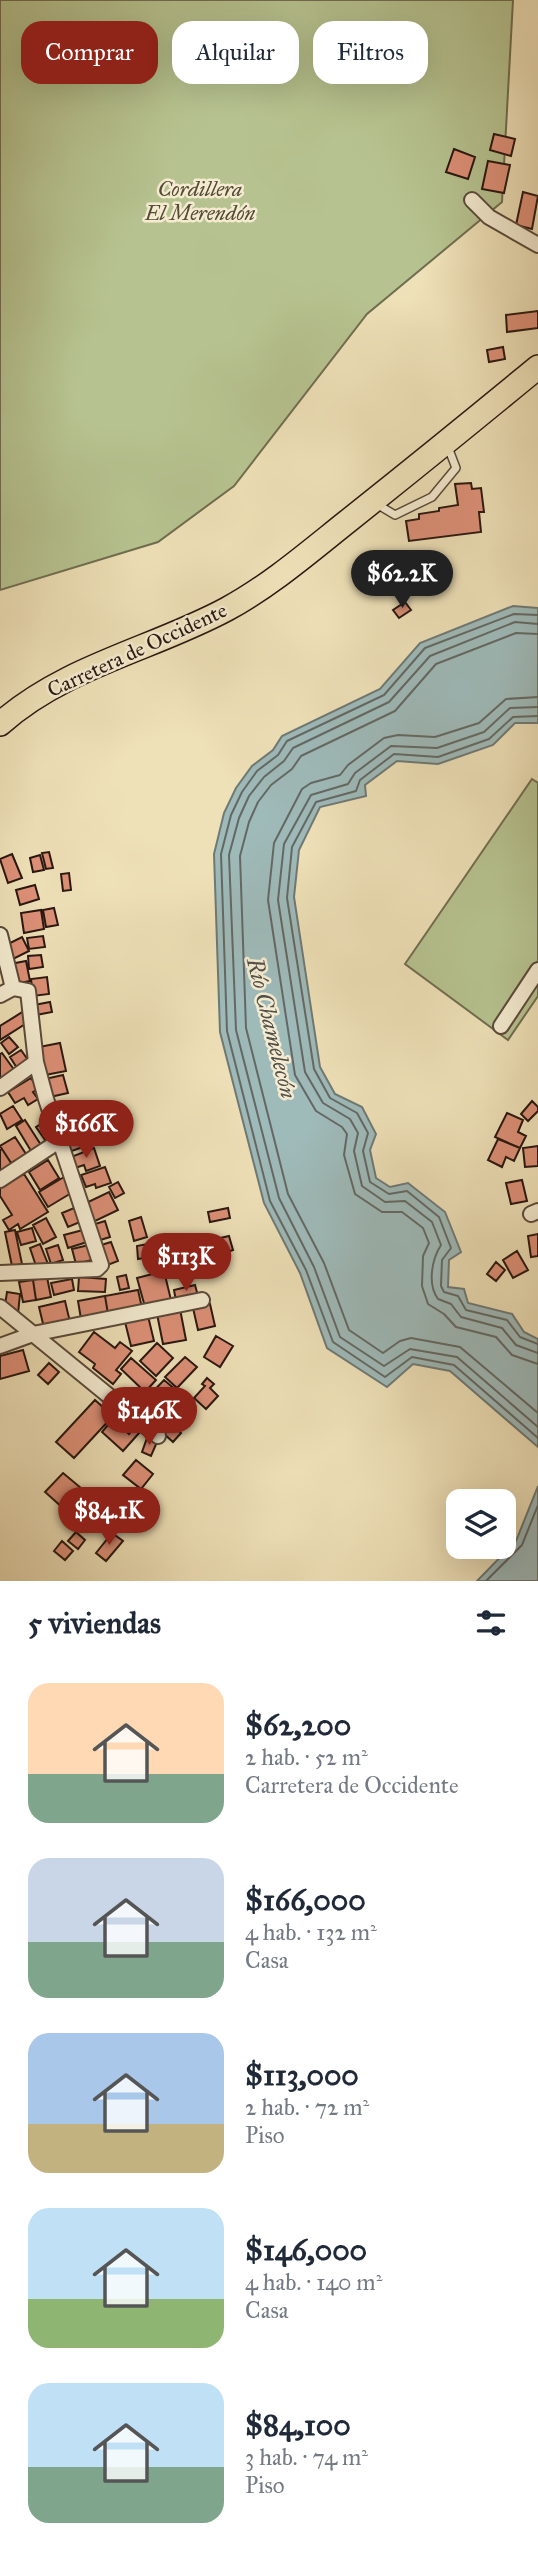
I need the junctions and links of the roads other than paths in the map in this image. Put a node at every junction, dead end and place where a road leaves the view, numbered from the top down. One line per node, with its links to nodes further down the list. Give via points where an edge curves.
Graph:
1 (472, 200): 2 (street, via 489,217)
2 (538, 244)
3 (538, 367): 4 (main road, Carretera de Occidente)
4 (446, 443): 5 (main road, Carretera de Occidente); 5 (lane, via 456,468 432,497 396,515)
5 (373, 501): 6 (main road, Carretera de Occidente, via 279,575 228,608 62,680)
6 (0, 724)
7 (0, 935): 9 (street)
8 (538, 970): 10 (street)
9 (7, 992): 11 (street, via 28,992)
10 (501, 1026)
11 (36, 1062): 12 (street); 13 (street)
12 (0, 1088)
13 (59, 1141): 14 (street); 15 (street, via 101,1265 97,1269)
14 (0, 1180)
15 (0, 1273)
16 (202, 1300): 18 (street)
17 (0, 1307): 18 (street)
18 (33, 1335): 19 (street); 20 (street)
19 (0, 1346)
20 (158, 1436)

